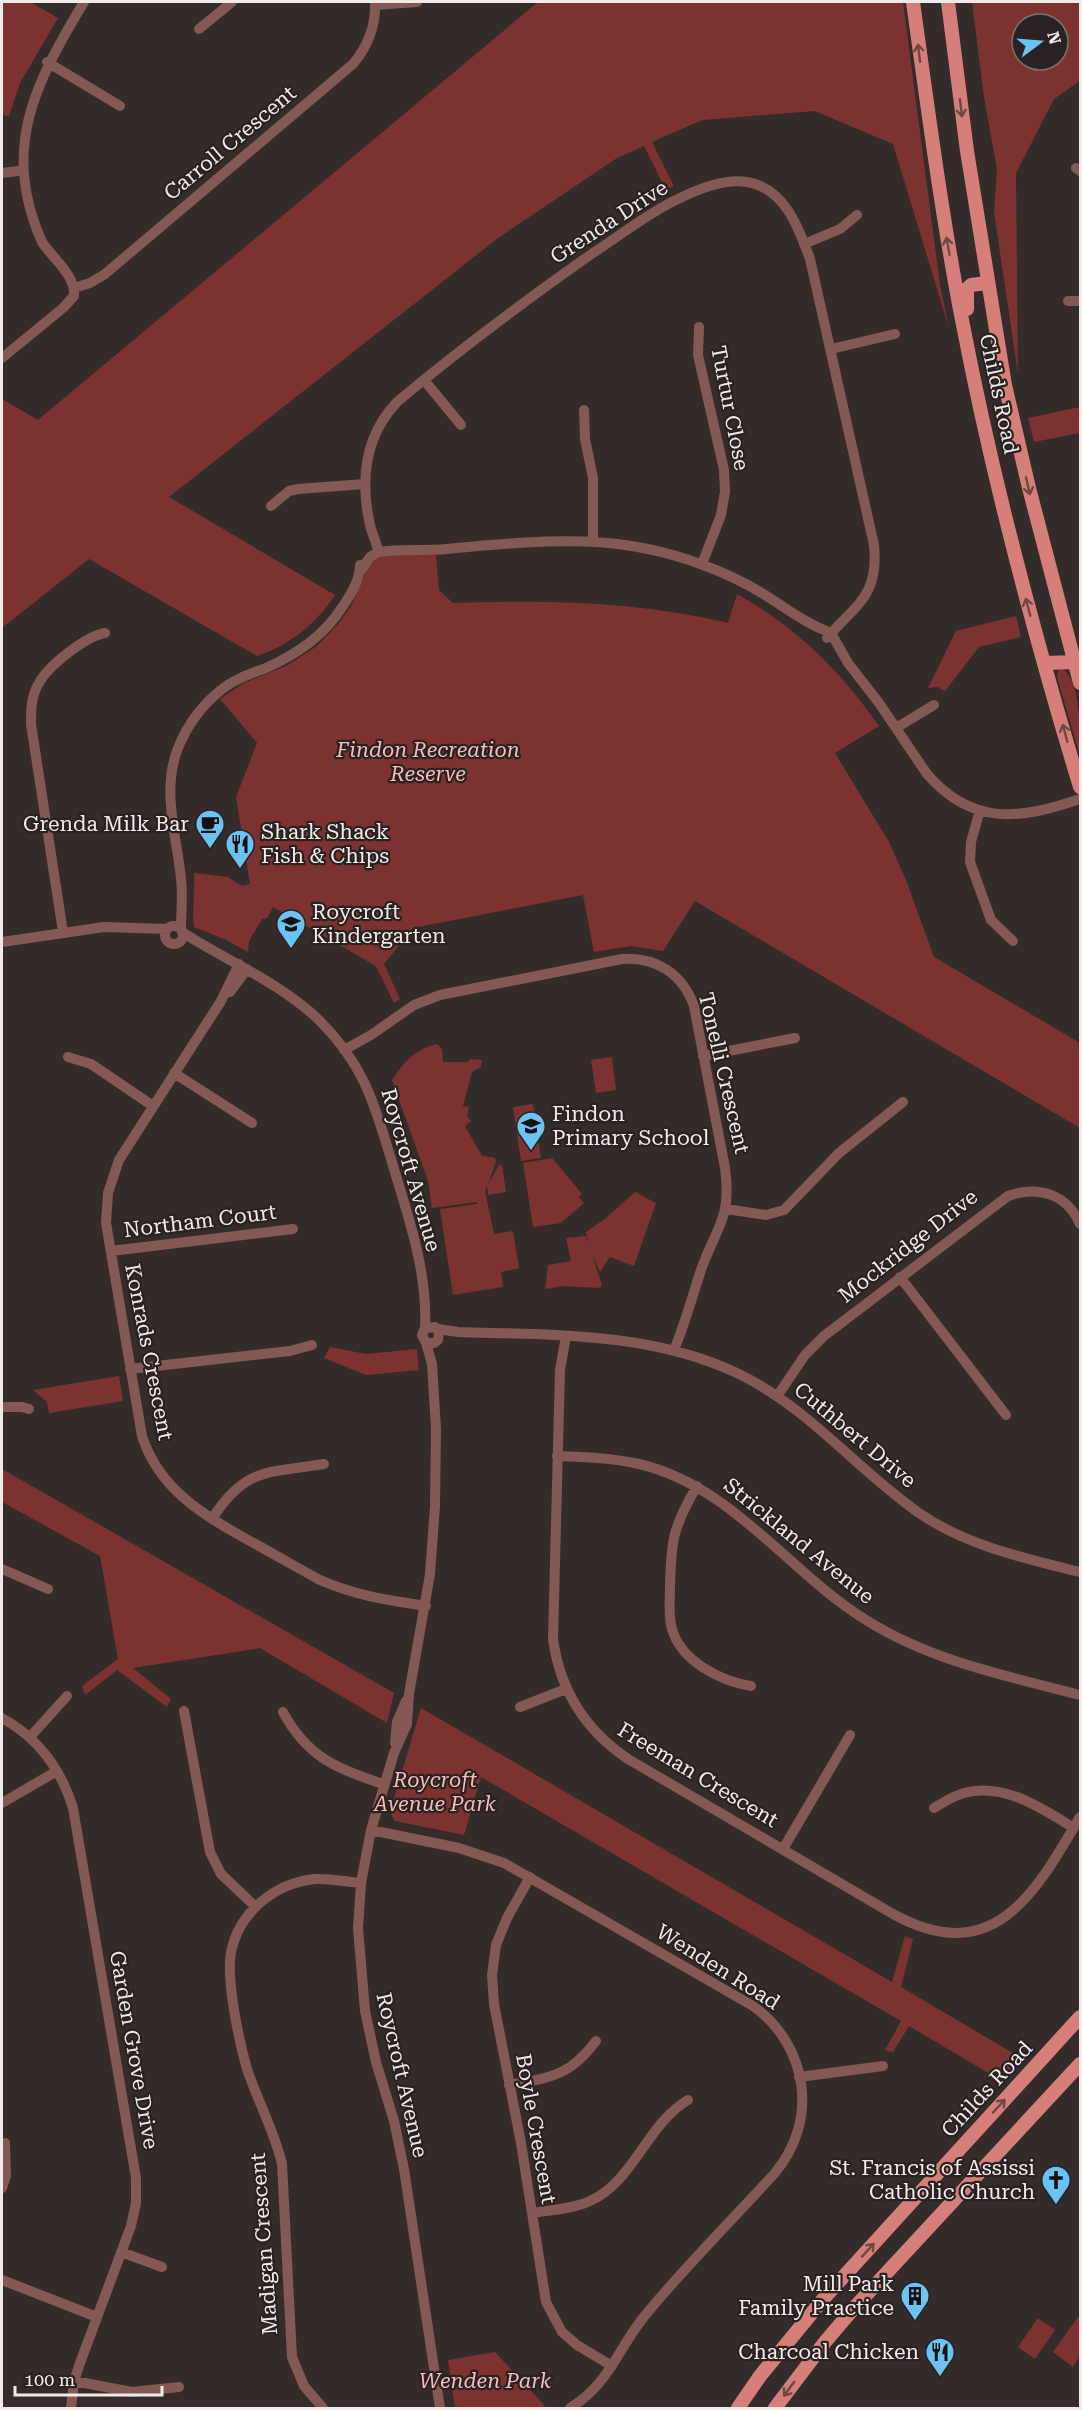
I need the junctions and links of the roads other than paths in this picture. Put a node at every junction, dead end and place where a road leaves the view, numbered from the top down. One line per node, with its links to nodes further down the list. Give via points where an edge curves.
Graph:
1 (84, 2): 8 (street)
2 (232, 2): 7 (street)
3 (417, 2): 6 (street)
4 (913, 2): 25 (main road, Childs Road, one-way to 4, via 947,236)
5 (948, 2): 14 (main road, Childs Road, one-way to 14)
6 (375, 3): 15 (street, Carroll Crescent, via 372,30 353,64 103,276)
7 (199, 29)
8 (47, 62): 9 (street); 10 (street, via 25,108 18,141)
9 (120, 106)
10 (18, 171): 11 (street); 15 (street, via 24,201 37,233)
11 (2, 173)
12 (857, 215): 13 (street, via 840,229)
13 (804, 244): 20 (street, Grenda Drive); 22 (street, Grenda Drive, via 788,210 766,189 738,181 697,190 651,214 539,291)
14 (987, 283): 25 (main road, via 971,285 966,295); 33 (main road, Childs Road, one-way to 33, via 1005,385)
15 (74, 288): 21 (street, via 72,300)
16 (1068, 301): 17 (street)
17 (1080, 301)
18 (699, 327): 30 (street, Turtur Close, via 698,355 725,486 722,515)
19 (895, 334): 20 (street)
20 (831, 349): 32 (street, Grenda Drive, via 875,556 873,579 863,601)
21 (2, 358)
22 (424, 380): 24 (street); 26 (street, Grenda Drive, via 397,402 378,428 368,451)
23 (584, 410): 28 (street, via 593,478)
24 (461, 425)
25 (986, 432): 34 (main road, Childs Road, one-way to 25)
26 (365, 484): 27 (street, via 289,491); 29 (street, Grenda Drive, via 366,533)
27 (271, 506)
28 (593, 540): 29 (street, via 443,549); 30 (street, via 646,548)
29 (376, 548): 42 (street, via 345,604 317,637 294,654 220,690 184,734 174,762 170,792 182,887)
30 (702, 564): 32 (street, via 746,584)
31 (105, 633): 41 (street, via 84,641 45,674 31,710)
32 (829, 635): 37 (street)
33 (1076, 655): 34 (main road); 35 (main road, Childs Road)
34 (1045, 663): 38 (main road, Childs Road, one-way to 34)
35 (1080, 683)
36 (934, 705): 37 (street)
37 (896, 728): 40 (street, via 936,784)
38 (1080, 787)
39 (1080, 799): 40 (street, via 1030,814 1004,815)
40 (980, 810): 43 (street, via 970,862 991,920)
41 (63, 932): 42 (street, Roycroft Avenue, via 104,927 155,935); 44 (street, Roycroft Avenue)
42 (175, 933): 45 (street, Roycroft Avenue)
43 (1013, 941)
44 (2, 942)
45 (243, 967): 47 (street, Roycroft Avenue, via 303,1006); 50 (street, Konrads Crescent, via 234,988 221,1001)
46 (795, 1038): 48 (street)
47 (346, 1052): 48 (street, Tonelli Crescent, via 414,1005 440,995 610,961 641,959 669,970 686,988); 59 (street, Roycroft Avenue, via 365,1084 378,1118 410,1224)
48 (704, 1056): 54 (street, Tonelli Crescent, via 725,1168)
49 (68, 1057): 52 (street, via 91,1064)
50 (174, 1073): 52 (street, Konrads Crescent); 53 (street)
51 (903, 1102): 54 (street, via 838,1153 784,1210 766,1215)
52 (153, 1106): 57 (street, Konrads Crescent, via 111,1179 106,1207)
53 (252, 1124)
54 (726, 1209): 65 (street, Tonelli Crescent, via 701,1271)
55 (1080, 1224): 58 (street, Mockridge Drive, via 1058,1198 1040,1191 1017,1192 999,1201)
56 (293, 1229): 57 (street, Northam Court)
57 (111, 1251): 67 (street, Konrads Crescent)
58 (900, 1277): 68 (street, Mockridge Drive, via 813,1345); 71 (street)
59 (426, 1306): 60 (street, Roycroft Avenue); 61 (street, Roycroft Avenue)
60 (425, 1328): 61 (street, via 430,1326); 63 (street, via 422,1335)
61 (438, 1334): 62 (street, Cuthbert Drive); 63 (street, via 434,1343); 66 (street, Roycroft Avenue)
62 (562, 1336): 65 (street, Cuthbert Drive, via 631,1341); 72 (street, Freeman Crescent, via 558,1357)
63 (426, 1342): 66 (street, Roycroft Avenue)
64 (312, 1344): 67 (street, via 290,1351)
65 (678, 1351): 68 (street, Cuthbert Drive, via 731,1371)
66 (432, 1364): 79 (street, Roycroft Avenue, via 436,1464)
67 (130, 1369): 75 (street, Konrads Crescent, via 140,1429 153,1462 185,1501)
68 (778, 1395): 77 (street, Cuthbert Drive, via 927,1518 977,1544)
69 (2, 1407): 70 (street)
70 (29, 1409)
71 (1006, 1414)
72 (557, 1456): 74 (street, Strickland Avenue, via 641,1464); 81 (street, Freeman Crescent, via 552,1623 555,1653)
73 (324, 1464): 75 (street, via 260,1474 247,1480 228,1496)
74 (697, 1486): 80 (street, via 680,1516 673,1539 671,1627 678,1644 691,1658 728,1681); 82 (street, Strickland Avenue, via 729,1507 826,1593 892,1635 963,1664)
75 (212, 1519): 79 (street, Konrads Crescent, via 337,1587 371,1598)
76 (2, 1569): 78 (street)
77 (1080, 1572)
78 (48, 1589)
79 (426, 1606): 91 (street, Roycroft Avenue, via 407,1724)
80 (751, 1686)
81 (566, 1689): 84 (street); 97 (street, Freeman Crescent, via 590,1727 612,1749)
82 (1080, 1695)
83 (67, 1696): 89 (street)
84 (520, 1707)
85 (184, 1711): 100 (street, via 210,1852 222,1874)
86 (283, 1712): 91 (street, via 314,1753 335,1766)
87 (2, 1718): 89 (street, Garden Grove Drive)
88 (850, 1735): 97 (street)
89 (30, 1737): 90 (street, Garden Grove Drive)
90 (57, 1771): 92 (street); 111 (street, Garden Grove Drive, via 69,1795 76,1823 136,2178 134,2215)
91 (384, 1784): 96 (street, Roycroft Avenue)
92 (2, 1803)
93 (934, 1808): 95 (street, via 964,1793 997,1792 1039,1807)
94 (1080, 1817): 95 (street, Freeman Crescent)
95 (1074, 1828): 97 (street, Freeman Crescent, via 1032,1890 1012,1912 990,1926 956,1934 916,1926)
96 (371, 1830): 98 (street, Wenden Road, via 480,1854); 99 (street, Roycroft Avenue)
97 (783, 1849)
98 (530, 1877): 105 (street, Wenden Road, via 763,2013 787,2040); 106 (street, Boyle Crescent, via 502,1929 493,1959 494,2004)
99 (361, 1883): 100 (street, Madigan Crescent, via 307,1881 277,1890); 120 (street, Roycroft Avenue, via 359,1940 365,2011 399,2141)
100 (256, 1907): 118 (street, Madigan Crescent, via 235,1939 231,1985 247,2067 282,2164 292,2356 304,2386)
101 (1080, 2017): 122 (main road, Childs Road, one-way to 101, via 831,2290)
102 (596, 2041): 106 (street, via 580,2061 564,2072)
103 (1080, 2064): 123 (main road, one-way to 123, via 854,2308)
104 (883, 2066): 105 (street)
105 (799, 2077): 115 (street, Wenden Road, via 800,2122 785,2160 646,2314)
106 (509, 2085): 110 (street, Boyle Crescent)
107 (688, 2100): 110 (street, via 672,2111 606,2191 578,2206)
108 (5, 2143): 109 (street, via 6,2176)
109 (2, 2188)
110 (531, 2213): 115 (street, Boyle Crescent, via 550,2312 570,2339)
111 (121, 2253): 112 (street); 114 (street, Garden Grove Drive)
112 (162, 2268)
113 (2, 2280): 114 (street)
114 (97, 2317): 116 (street, Garden Grove Drive)
115 (612, 2366): 121 (street, Wenden Road, via 595,2390)
116 (74, 2381): 117 (street, via 132,2392); 119 (street, Garden Grove Drive)
117 (179, 2387)
118 (321, 2408)
119 (71, 2409)
120 (440, 2409)
121 (570, 2409)
122 (738, 2409)
123 (775, 2409)

